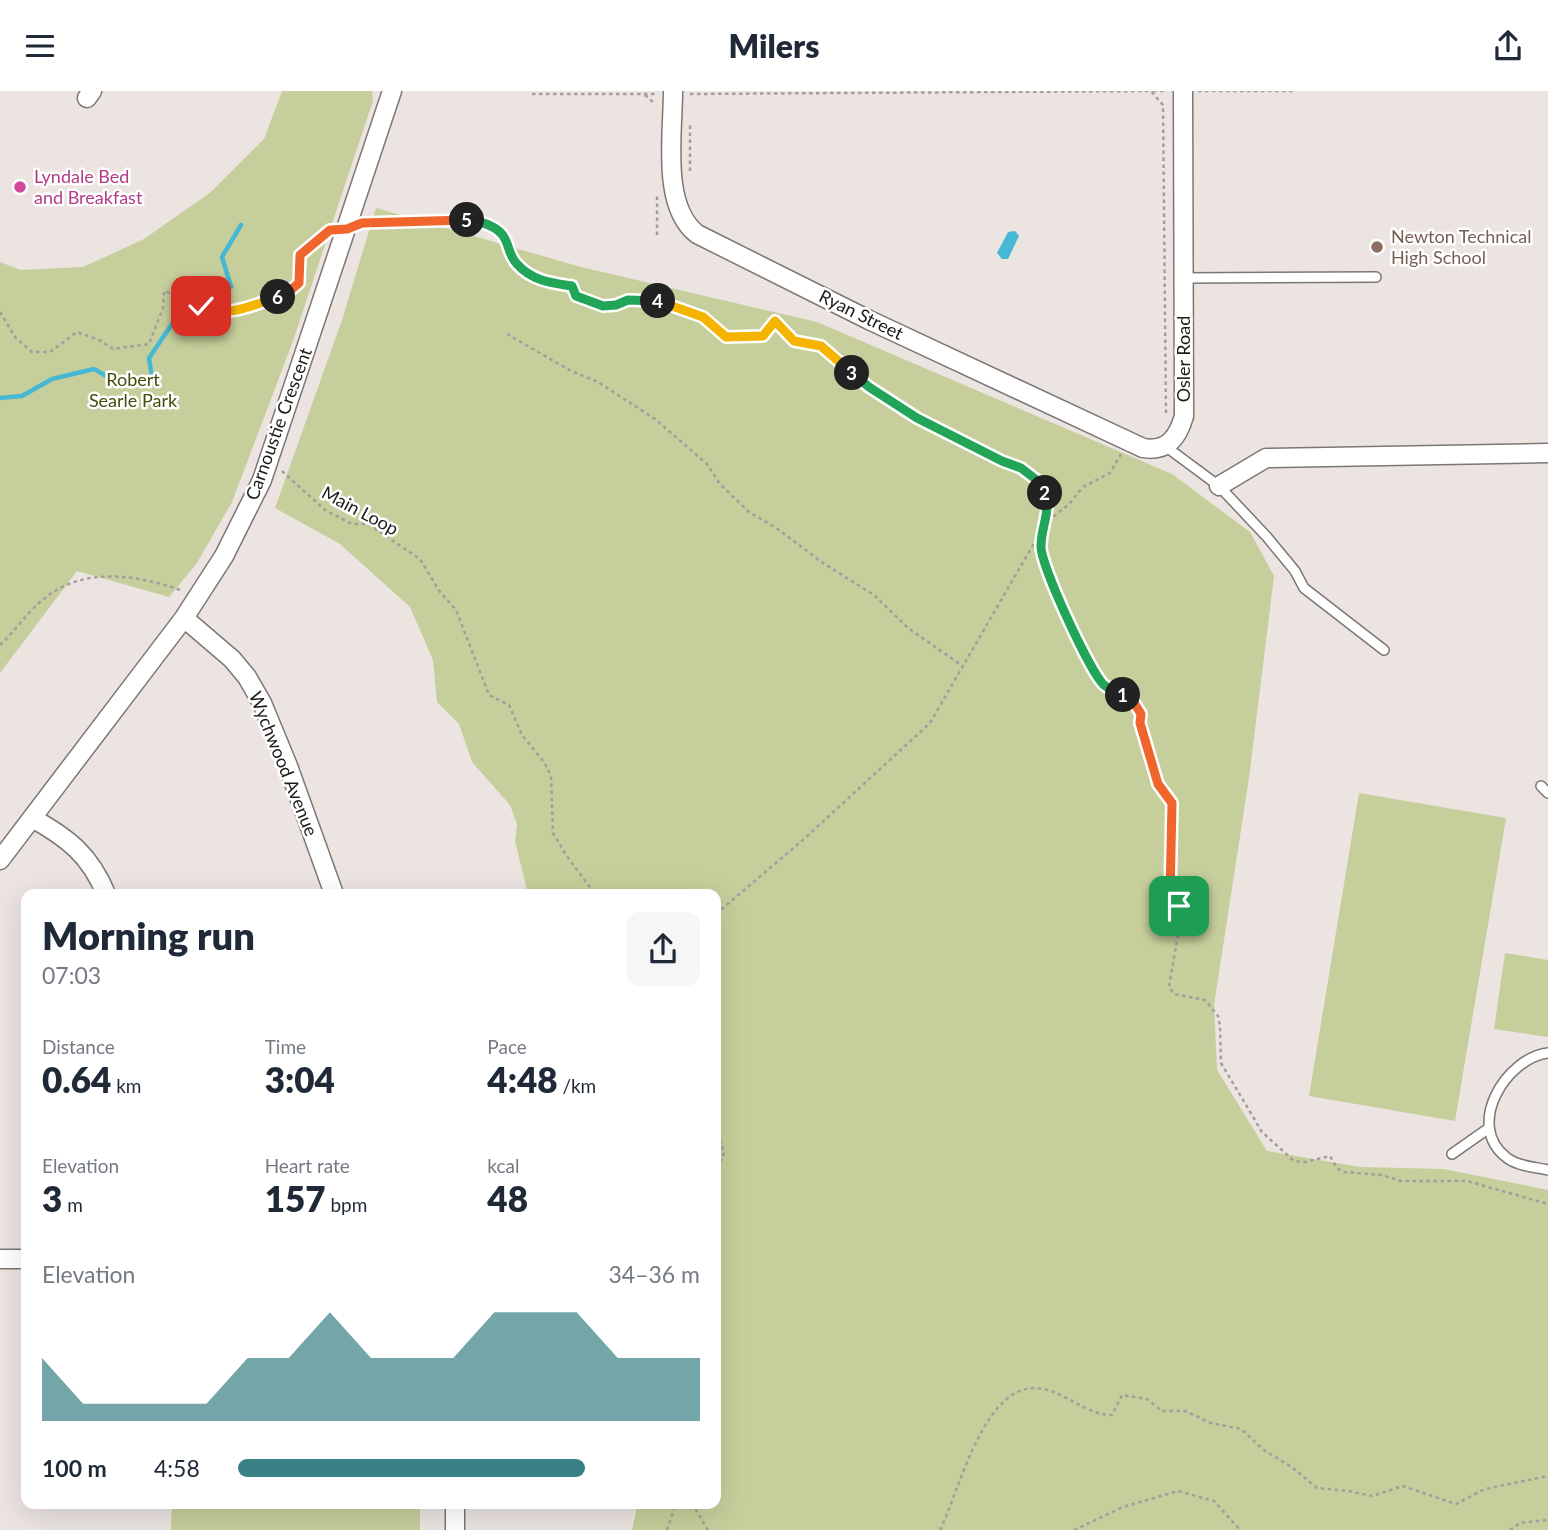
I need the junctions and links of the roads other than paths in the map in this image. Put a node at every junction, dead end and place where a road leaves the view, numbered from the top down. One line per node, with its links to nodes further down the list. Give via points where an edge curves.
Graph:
1 (393, 91): 9 (street, Carnoustie Crescent, via 355,226 262,480 224,555)
2 (1183, 91): 5 (street, Osler Road)
3 (673, 93): 6 (street, Ryan Street, via 673,195 684,222 697,234 1143,449)
4 (1376, 277): 5 (lane)
5 (1184, 278): 6 (street, Osler Road, via 1184,415 1176,436)
6 (1165, 446): 8 (lane)
7 (1548, 453): 8 (street, via 1266,458)
8 (1219, 486): 10 (lane, via 1296,571 1304,587)
9 (184, 618): 11 (street, Carnoustie Crescent); 14 (street, Wychwood Avenue, via 232,659 262,703)
10 (1384, 650)
11 (32, 818): 12 (street, Carnoustie Crescent); 13 (street, via 61,834 83,854)
12 (0, 860)
13 (104, 889)
14 (332, 889)
15 (1548, 1053): 16 (lane, via 1534,1055 1512,1072 1493,1100)
16 (1489, 1129): 17 (lane); 18 (lane, via 1506,1158)
17 (1452, 1154)
18 (1548, 1170)
19 (0, 1259): 20 (street)
20 (21, 1259)
21 (455, 1509): 22 (street)
22 (455, 1530)

